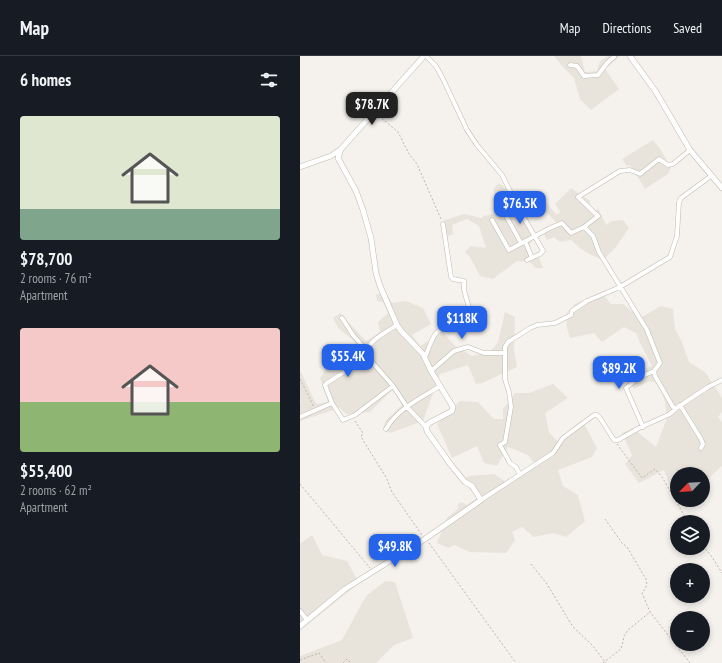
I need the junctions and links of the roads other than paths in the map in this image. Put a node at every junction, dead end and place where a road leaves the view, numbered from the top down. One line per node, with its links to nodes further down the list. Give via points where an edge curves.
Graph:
1 (425, 56): 5 (street); 14 (street, via 436,66 467,130 502,175)
2 (614, 56): 4 (street, via 598,74 584,76 577,66)
3 (630, 56): 6 (street, via 656,92)
4 (570, 65)
5 (341, 149): 7 (street, via 331,156); 18 (street, via 338,158 364,210 376,273)
6 (690, 150): 8 (street); 13 (street, via 673,164 668,165 659,159 640,174 630,170 620,171 578,197 598,216)
7 (300, 167)
8 (711, 176): 9 (street); 16 (street, via 681,198 677,236 670,257)
9 (722, 188)
10 (506, 214): 15 (street)
11 (492, 220): 15 (street, via 509,250)
12 (443, 224): 21 (street, via 451,277 464,281 470,311 437,332)
13 (584, 227): 14 (street, via 571,233 562,224); 16 (street, via 593,236 599,252)
14 (535, 236): 15 (street); 15 (street, via 543,251 540,254 529,259)
15 (523, 242)
16 (620, 287): 20 (street, via 587,301 572,311 571,315 555,323 530,328 508,342); 23 (street, via 647,330 660,363)
17 (342, 318): 19 (street)
18 (396, 325): 19 (street, via 373,342); 21 (street)
19 (366, 352): 25 (street); 27 (street, via 352,367 325,385)
20 (505, 353): 22 (street, via 484,353 468,347 454,351); 35 (street, via 505,380 511,407 507,436 505,442 500,445)
21 (424, 357): 22 (street)
22 (431, 371): 26 (street)
23 (654, 371): 28 (street, via 673,407 675,409); 31 (street, via 638,378 626,388)
24 (722, 380): 28 (street)
25 (393, 386): 27 (street, via 354,415 343,420); 29 (street)
26 (440, 386): 29 (street); 32 (street, via 453,407 452,411)
27 (332, 403): 30 (street)
28 (680, 405): 31 (street, via 670,414); 34 (street, via 699,435 703,444)
29 (407, 407): 32 (street); 33 (street, via 390,421)
30 (300, 417)
31 (643, 426): 35 (street, via 614,440 600,418 594,415 563,438 553,453)
32 (426, 427): 36 (street, via 443,456)
33 (386, 429)
34 (701, 448)
35 (520, 474): 36 (street)
36 (482, 500): 38 (street, via 344,589)
37 (300, 610): 38 (street)
38 (307, 620): 39 (street)
39 (300, 626)

